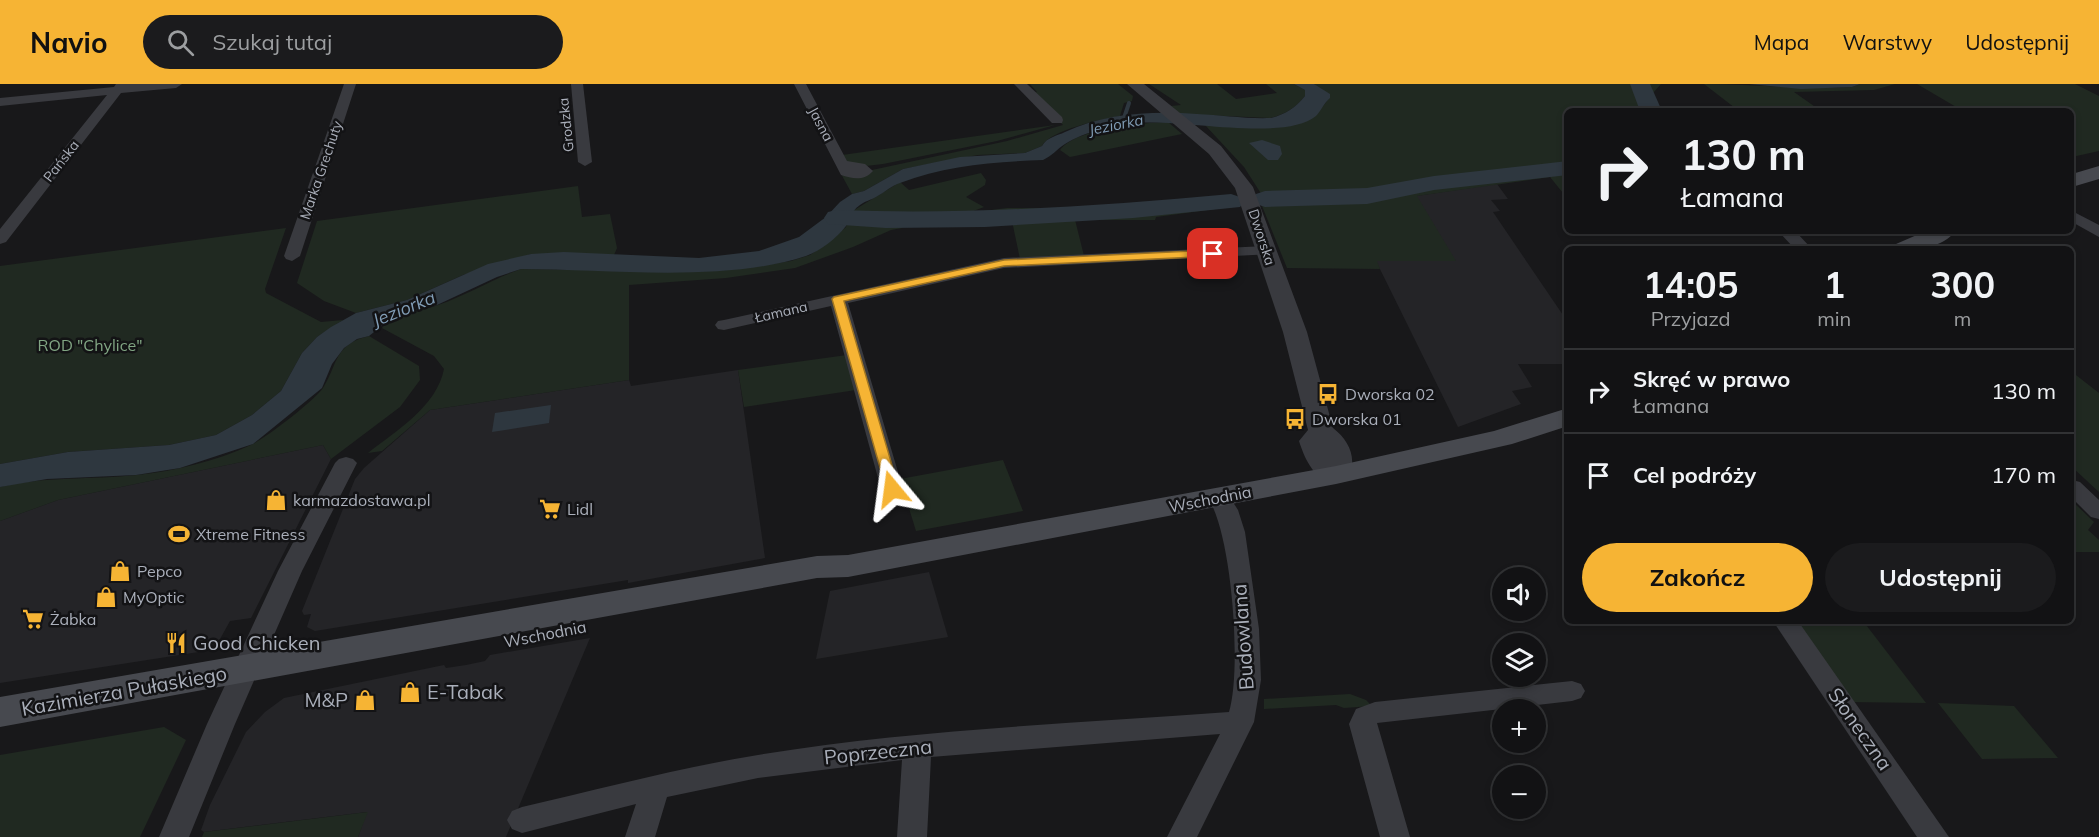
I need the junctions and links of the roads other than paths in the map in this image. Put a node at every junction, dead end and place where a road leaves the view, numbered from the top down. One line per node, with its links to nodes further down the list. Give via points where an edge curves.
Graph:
1 (176, 84): 7 (street)
2 (350, 84): 22 (street, Marka Grechuty)
3 (576, 84): 10 (street, Grodzka)
4 (800, 84): 11 (street, Jasna)
5 (1020, 84): 9 (street)
6 (1135, 84): 21 (street, Dworska, via 1225,161 1244,187)
7 (120, 87): 8 (street); 18 (street, Pańska)
8 (0, 102)
9 (1057, 120)
10 (585, 162)
11 (842, 164)
12 (2099, 172): 13 (main road)
13 (2074, 180)
14 (2074, 217): 15 (street)
15 (2099, 232)
16 (1789, 234): 19 (street)
17 (1937, 234): 20 (main road)
18 (0, 239)
19 (1801, 246)
20 (1911, 246)
21 (1267, 251): 23 (street, Łamana, via 1004,263); 27 (street, Dworska, via 1295,332 1321,431 1312,441 1319,462)
22 (292, 256)
23 (838, 299): 24 (street, Łamana); 28 (street)
24 (724, 325)
25 (1564, 417): 27 (main road, Wschodnia, via 1502,438)
26 (346, 464): 33 (street, via 290,572)
27 (1336, 475): 30 (main road, Wschodnia)
28 (892, 489)
29 (2074, 490): 31 (street)
30 (1219, 498): 33 (main road, Wschodnia, via 848,566 813,583 513,640); 36 (street, Budowlana, via 1234,532 1244,614 1250,683)
31 (2099, 512)
32 (1787, 624): 46 (street, Słoneczna)
33 (243, 679): 35 (main road, Kazimierza Pułaskiego); 37 (main road, Kazimierza Pułaskiego); 41 (street)
34 (1572, 691): 45 (street, via 1366,716 1363,724)
35 (0, 712)
36 (1240, 722): 38 (street, Poprzeczna); 44 (street, Budowlana)
37 (0, 732)
38 (917, 747): 39 (street, Poprzeczna, via 791,761); 43 (street)
39 (655, 789): 40 (street, Poprzeczna); 42 (street)
40 (522, 820)
41 (174, 837)
42 (640, 837)
43 (912, 837)
44 (1182, 837)
45 (1395, 837)
46 (1934, 837)

